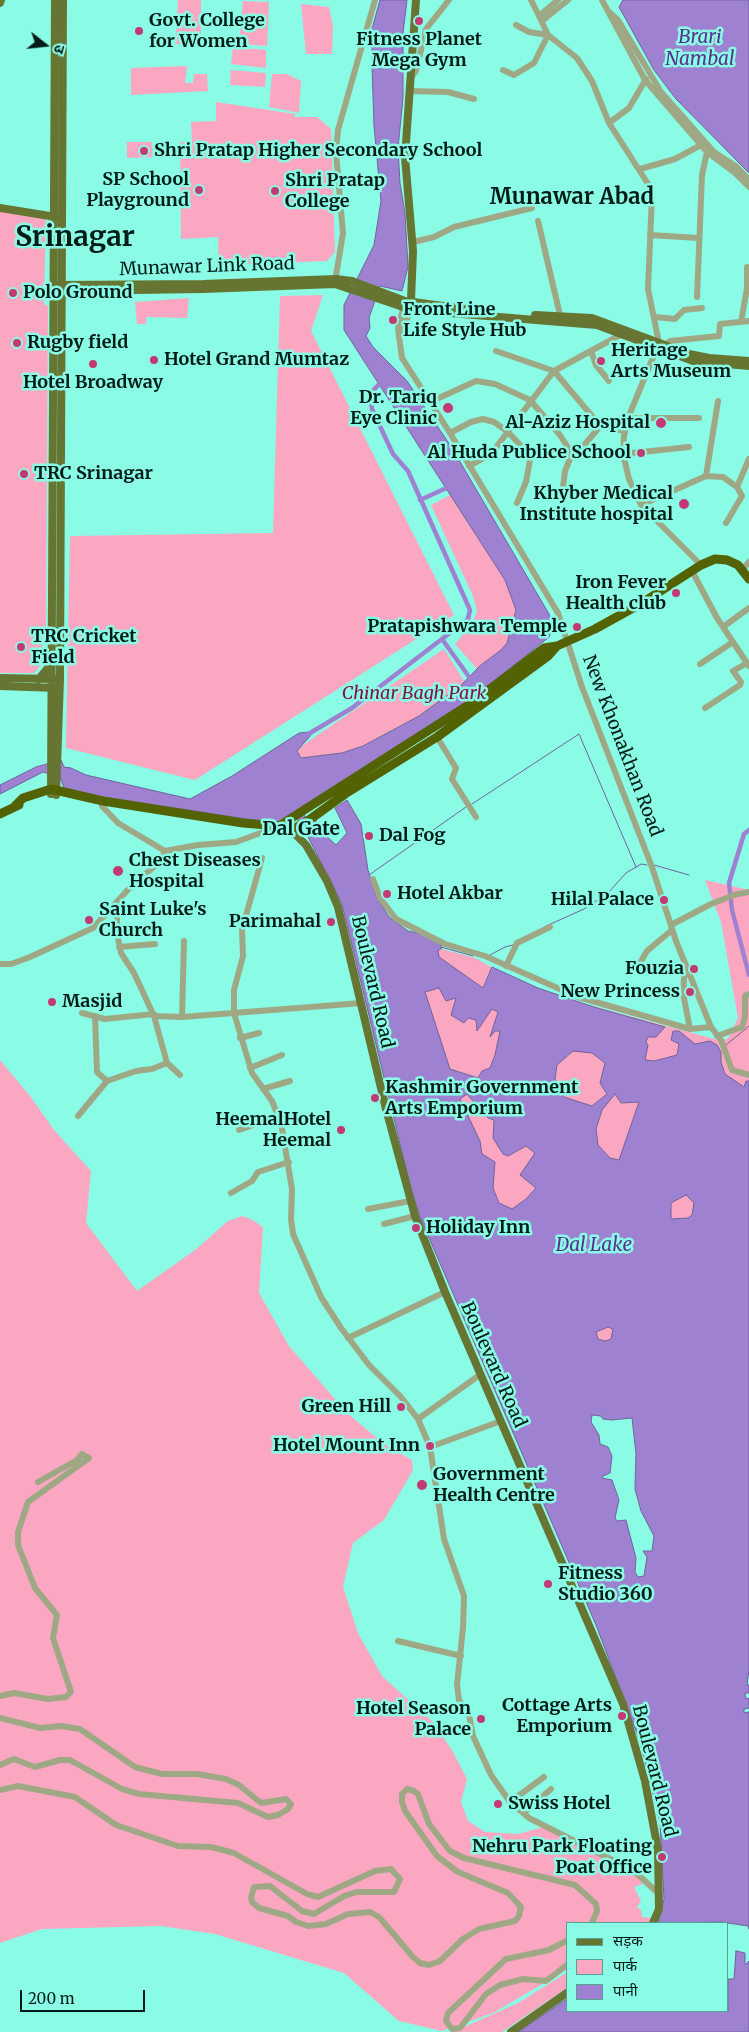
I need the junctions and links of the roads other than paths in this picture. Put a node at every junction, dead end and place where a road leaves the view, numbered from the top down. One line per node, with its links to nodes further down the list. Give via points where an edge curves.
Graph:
1 (55, 0): 26 (main road)
2 (63, 0): 33 (main road)
3 (375, 0): 32 (street, via 338,130 336,152 343,233)
4 (416, 0): 15 (main road)
5 (449, 0): 15 (street, via 426,29 416,71)
6 (531, 0): 10 (street)
7 (558, 0): 10 (street)
8 (568, 0): 10 (street)
9 (602, 0): 14 (street)
10 (541, 19): 12 (street)
11 (516, 25): 12 (street, via 529,32)
12 (548, 35): 13 (street, via 538,58 529,67 514,75); 18 (street, via 581,64 592,81)
13 (503, 70)
14 (648, 78): 18 (street, via 629,108); 19 (street); 20 (street)
15 (410, 79): 16 (main road)
16 (410, 91): 17 (street, via 448,92); 30 (main road, via 405,166)
17 (474, 99)
18 (609, 122): 21 (street)
19 (700, 145): 20 (street); 21 (street, via 675,159)
20 (709, 151): 22 (street, via 737,168); 23 (street); 29 (street, via 702,175)
21 (640, 169): 28 (street, via 652,195)
22 (749, 180)
23 (749, 187)
24 (0, 208): 26 (main road)
25 (532, 208): 30 (street, via 454,227 434,237)
26 (56, 218): 33 (main road)
27 (538, 221): 37 (street)
28 (650, 235): 29 (street); 38 (street, via 648,289)
29 (698, 238): 34 (street)
30 (413, 242): 35 (main road)
31 (747, 267): 40 (street)
32 (335, 281): 33 (main road, Munawar Link Road); 35 (main road, Munawar Link Road)
33 (58, 288): 79 (main road); 83 (main road)
34 (697, 297)
35 (408, 305): 37 (main road); 41 (main road, via 574,321); 51 (street, New Khonakhan Road, via 399,337 402,358)
36 (702, 308): 38 (street, via 684,310 675,319)
37 (560, 315): 42 (main road, via 604,320)
38 (655, 317): 42 (street)
39 (749, 321): 40 (street)
40 (741, 322): 42 (street, via 720,324 719,336 670,340)
41 (622, 334): 42 (main road); 44 (street)
42 (660, 345): 45 (main road, via 700,357); 46 (main road, via 700,363); 52 (street)
43 (496, 351): 47 (street)
44 (590, 351): 47 (street); 48 (street)
45 (749, 361)
46 (749, 366)
47 (554, 371): 49 (street); 54 (street)
48 (609, 381)
49 (530, 400): 51 (street, via 482,380); 56 (street); 59 (street)
50 (718, 401): 63 (street)
51 (430, 402): 57 (street, New Khonakhan Road)
52 (628, 418): 53 (street); 55 (street)
53 (699, 418)
54 (600, 425): 55 (street); 59 (street, via 581,449)
55 (625, 430): 60 (street)
56 (507, 431): 57 (street, via 494,422 483,420 471,422); 62 (street, via 487,457); 65 (street, via 527,452 530,460 526,482)
57 (450, 433): 62 (street, New Khonakhan Road)
58 (689, 447): 60 (street)
59 (572, 454): 67 (street, via 565,471)
60 (623, 454): 66 (street, via 629,479)
61 (749, 459): 64 (street)
62 (469, 466): 76 (street, New Khonakhan Road, via 558,613)
63 (706, 476): 64 (street, via 723,477); 66 (street)
64 (737, 487): 68 (street, via 742,496)
65 (517, 503)
66 (641, 505): 70 (street)
67 (560, 512)
68 (726, 523)
69 (749, 562): 71 (street)
70 (701, 565): 71 (highway, via 721,559 733,562); 72 (highway)
71 (742, 570): 73 (highway)
72 (692, 571): 75 (street); 76 (highway, via 642,603)
73 (749, 579)
74 (749, 608): 75 (street)
75 (723, 627): 77 (street)
76 (568, 641): 78 (highway); 104 (street, New Khonakhan Road, via 582,687 651,864)
77 (734, 642): 80 (street); 81 (street)
78 (557, 646): 88 (highway, via 548,656); 89 (highway, via 544,648)
79 (52, 663): 83 (main road); 84 (main road)
80 (700, 664)
81 (748, 665): 87 (street, via 734,671 740,686)
82 (0, 678): 84 (main road)
83 (56, 679): 84 (main road); 86 (main road)
84 (38, 680)
85 (0, 686): 86 (main road)
86 (56, 688): 90 (main road)
87 (705, 708)
88 (437, 737): 89 (highway); 94 (street, via 456,768 452,779)
89 (383, 766): 95 (highway); 96 (highway)
90 (54, 789): 91 (highway); 92 (highway); 93 (highway)
91 (102, 806): 92 (highway); 98 (street, via 118,823)
92 (123, 807): 95 (highway, via 273,826); 97 (highway)
93 (0, 814)
94 (476, 817)
95 (283, 824): 96 (main road, Boulevard Road)
96 (295, 828): 97 (highway); 113 (main road, Boulevard Road, via 338,907)
97 (266, 830): 98 (street, via 236,842)
98 (165, 852): 102 (street)
99 (262, 858): 115 (street, via 242,930 243,956 234,990)
100 (373, 879): 110 (street, via 380,898 400,922 445,944)
101 (749, 892): 104 (street, via 734,894 711,904)
102 (117, 902): 107 (street); 108 (street, via 88,931 24,959)
103 (550, 927): 110 (street, via 517,943)
104 (672, 928): 109 (street, New Khonakhan Road); 111 (street, via 647,951)
105 (184, 941): 118 (street)
106 (155, 944): 107 (street)
107 (119, 947): 116 (street)
108 (0, 964)
109 (686, 965): 119 (street, New Khonakhan Road); 120 (street, via 682,993)
110 (506, 966): 120 (street, via 578,998)
111 (637, 968)
112 (748, 994): 123 (street, via 742,1027)
113 (362, 1003): 115 (street); 137 (main road, Boulevard Road)
114 (82, 1013): 117 (street)
115 (234, 1013): 118 (street); 122 (street)
116 (154, 1015): 117 (street, via 104,1019); 118 (street); 125 (street)
117 (95, 1016): 129 (street, via 97,1072)
118 (182, 1017)
119 (711, 1027): 120 (street); 123 (street, New Khonakhan Road)
120 (690, 1029)
121 (259, 1033): 122 (street)
122 (240, 1038): 126 (street)
123 (719, 1038): 128 (street, New Khonakhan Road, via 732,1070)
124 (282, 1055): 126 (street)
125 (167, 1063): 127 (street); 129 (street)
126 (250, 1068): 131 (street)
127 (180, 1074)
128 (749, 1075)
129 (107, 1081): 132 (street)
130 (290, 1081): 131 (street)
131 (263, 1089): 133 (street)
132 (78, 1116)
133 (279, 1116): 134 (street); 135 (street)
134 (239, 1130)
135 (289, 1162): 136 (street, via 258,1172 252,1181); 142 (street, via 293,1234 321,1297)
136 (231, 1193)
137 (410, 1201): 138 (street); 139 (main road, Boulevard Road)
138 (368, 1210)
139 (415, 1216): 140 (street); 141 (main road, Boulevard Road)
140 (384, 1224)
141 (445, 1292): 142 (street); 143 (main road, Boulevard Road)
142 (348, 1338): 144 (street)
143 (481, 1374): 144 (street); 145 (main road, Boulevard Road)
144 (418, 1419): 146 (street)
145 (501, 1421): 146 (street); 158 (main road, Boulevard Road, via 623,1704 638,1751 654,1824)
146 (430, 1447): 149 (street, via 444,1539 464,1596)
147 (38, 1482): 150 (street, via 82,1454 90,1458 28,1502 18,1532 18,1545 35,1588 57,1615 53,1638 71,1692 66,1697 48,1699 14,1693)
148 (398, 1641): 149 (street)
149 (460, 1656): 156 (street, via 459,1700 469,1715 473,1736 491,1775)
150 (0, 1696)
151 (0, 1718): 152 (street, via 40,1728 61,1726 80,1729 141,1769 162,1774 197,1774 226,1779 261,1803 286,1799 291,1804 278,1815 268,1816 238,1803 139,1794 122,1789 70,1760 35,1767 14,1759)
152 (0, 1765)
153 (544, 1777): 156 (street)
154 (551, 1788): 157 (street)
155 (0, 1790): 159 (street, via 18,1786 69,1795 116,1825 178,1846 211,1847 234,1853 318,1897 375,1871 391,1869 400,1879 394,1892 357,1892 314,1914 302,1911 270,1886 254,1887 251,1898 259,1908 283,1914 308,1926 326,1924 348,1914 370,1912 379,1917 413,1957 429,1965 440,1961 479,1929 515,1921 521,1907 508,1893 458,1872 437,1856 402,1802 402,1794 407,1789 418,1794 432,1830 450,1851 464,1858 575,1885 596,1904)
156 (510, 1802): 157 (street)
157 (524, 1813): 158 (street, via 634,1871)
158 (659, 1894): 160 (main road, Boulevard Road, via 660,1908)
159 (592, 1922)
160 (654, 1922)
161 (566, 1941): 162 (street, via 544,1952 506,1959 448,2013 446,2021 452,2029 460,2028 486,1994 500,1984 523,1979 546,1981)
162 (566, 1966)
163 (566, 1993): 164 (main road)
164 (511, 2032)

